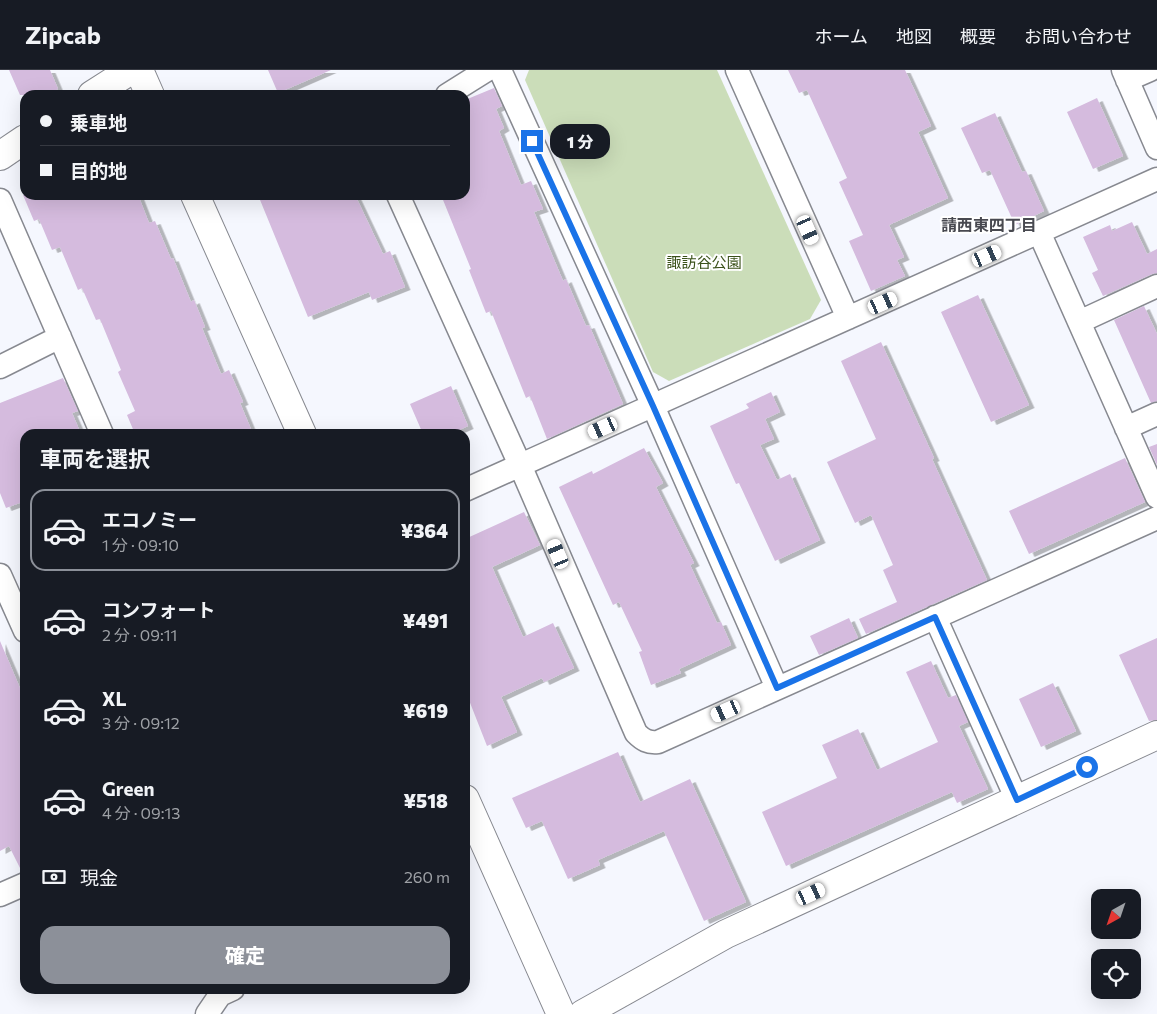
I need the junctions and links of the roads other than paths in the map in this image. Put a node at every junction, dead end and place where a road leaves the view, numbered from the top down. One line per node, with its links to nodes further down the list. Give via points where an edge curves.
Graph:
1 (131, 70): 8 (street)
2 (139, 70): 9 (street)
3 (487, 70): 10 (street)
4 (500, 70): 24 (street)
5 (738, 70): 20 (street)
6 (1150, 70): 7 (street)
7 (1125, 75): 12 (street)
8 (100, 90)
9 (148, 90)
10 (455, 90)
11 (20, 142): 13 (street)
12 (1157, 148)
13 (0, 156)
14 (1157, 179): 18 (street)
15 (0, 200): 22 (street)
16 (197, 200): 28 (street)
17 (400, 200): 29 (street)
18 (1039, 232): 20 (street); 21 (street)
19 (1157, 286): 21 (street)
20 (848, 318): 24 (street)
21 (1079, 322): 26 (street)
22 (60, 337): 23 (street); 27 (street)
23 (0, 367)
24 (653, 406): 29 (street); 36 (street)
25 (1157, 414): 26 (street)
26 (1126, 428): 31 (street)
27 (100, 429)
28 (300, 429)
29 (520, 465): 30 (street); 36 (street, via 636,733 643,740 658,742)
30 (470, 488)
31 (1157, 497)
32 (1157, 518): 34 (street)
33 (0, 575): 35 (street)
34 (935, 617): 36 (street); 38 (street)
35 (20, 620)
36 (777, 688)
37 (1157, 735): 38 (street)
38 (1017, 800): 45 (street, via 726,934)
39 (470, 810): 44 (street)
40 (20, 886): 41 (street)
41 (0, 895)
42 (222, 994): 43 (street)
43 (206, 1014)
44 (561, 1014)
45 (583, 1014)

